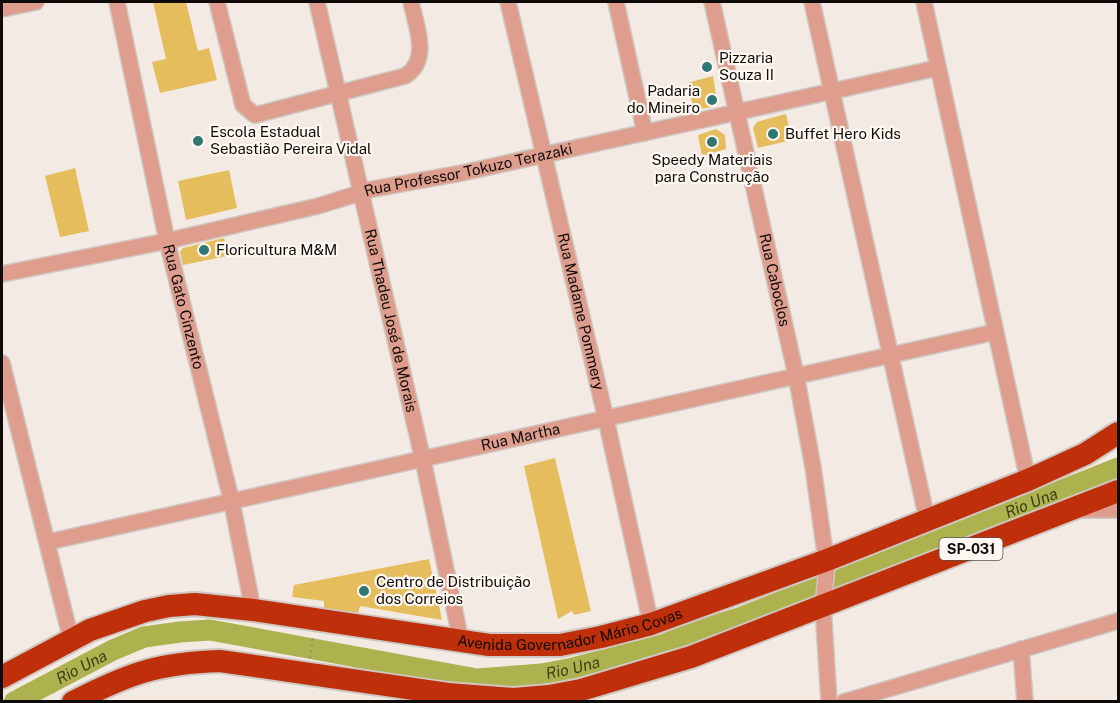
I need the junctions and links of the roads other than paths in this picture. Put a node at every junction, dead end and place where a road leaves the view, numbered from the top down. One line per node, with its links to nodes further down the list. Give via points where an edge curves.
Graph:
1 (36, 2): 11 (street)
2 (117, 2): 19 (street, Rua Gato Cinzento)
3 (217, 2): 14 (street, via 243,105 250,113 255,115)
4 (317, 2): 14 (street, Rua Thadeu José de Morais)
5 (411, 2): 14 (street, via 420,48 413,71)
6 (508, 2): 17 (street, Rua Madame Pommery)
7 (616, 2): 16 (street)
8 (712, 2): 15 (street, Rua Caboclos)
9 (812, 2): 13 (street)
10 (924, 2): 12 (street)
11 (2, 9)
12 (937, 68): 13 (street, Rua Professor Tokuzo Terazaki); 21 (street)
13 (832, 91): 15 (street, Rua Professor Tokuzo Terazaki); 22 (street)
14 (338, 93): 18 (street, Rua Thadeu José de Morais)
15 (737, 112): 16 (street, Rua Professor Tokuzo Terazaki); 24 (street, Rua Caboclos)
16 (645, 133): 17 (street, Rua Professor Tokuzo Terazaki)
17 (544, 155): 18 (street, Rua Professor Tokuzo Terazaki); 25 (street, Rua Madame Pommery)
18 (360, 192): 19 (street, Rua Professor Tokuzo Terazaki, via 318,206); 27 (street, Rua Thadeu José de Morais)
19 (167, 241): 20 (street, Rua Professor Tokuzo Terazaki); 30 (street, Rua Gato Cinzento)
20 (2, 274)
21 (994, 332): 22 (street, Rua Martha); 28 (street)
22 (892, 356): 24 (street, Rua Martha); 33 (street)
23 (2, 363): 34 (street)
24 (796, 375): 25 (street, Rua Martha); 35 (street, Rua Caboclos)
25 (606, 419): 27 (street, Rua Martha); 39 (street, Rua Madame Pommery)
26 (1119, 433): 28 (highway, Avenida Governador Mário Covas / SP-031, via 1085,454)
27 (423, 460): 30 (street, Rua Martha); 41 (street, Rua Thadeu José de Morais)
28 (1028, 480): 33 (highway, Avenida Governador Mário Covas / SP-031)
29 (1119, 491): 31 (highway, SP-031)
30 (232, 503): 34 (street, Rua Martha); 37 (street, Rua Gato Cinzento)
31 (1077, 510): 32 (street); 36 (highway, SP-031)
32 (1119, 510)
33 (927, 519): 35 (highway, Avenida Governador Mário Covas / SP-031)
34 (48, 542): 40 (street)
35 (827, 563): 36 (street, Rua Caboclos); 39 (highway, Avenida Governador Mário Covas / SP-031)
36 (824, 599): 44 (highway, SP-031, via 691,657 581,690 514,699); 46 (street, Rua Caboclos)
37 (254, 610): 40 (highway, Avenida Governador Mário Covas / SP-031, via 195,604 170,606 115,620); 41 (highway, Avenida Governador Mário Covas / SP-031)
38 (1119, 621): 42 (street)
39 (651, 624): 41 (highway, Avenida Governador Mário Covas / SP-031, via 560,645 525,647)
40 (71, 639): 43 (highway, Avenida Governador Mário Covas / SP-031)
41 (461, 641)
42 (1021, 650): 47 (street); 48 (street)
43 (2, 677)
44 (448, 698): 45 (highway, SP-031, via 220,661 176,663 145,670)
45 (73, 702)
46 (829, 702)
47 (844, 702)
48 (1025, 702)

